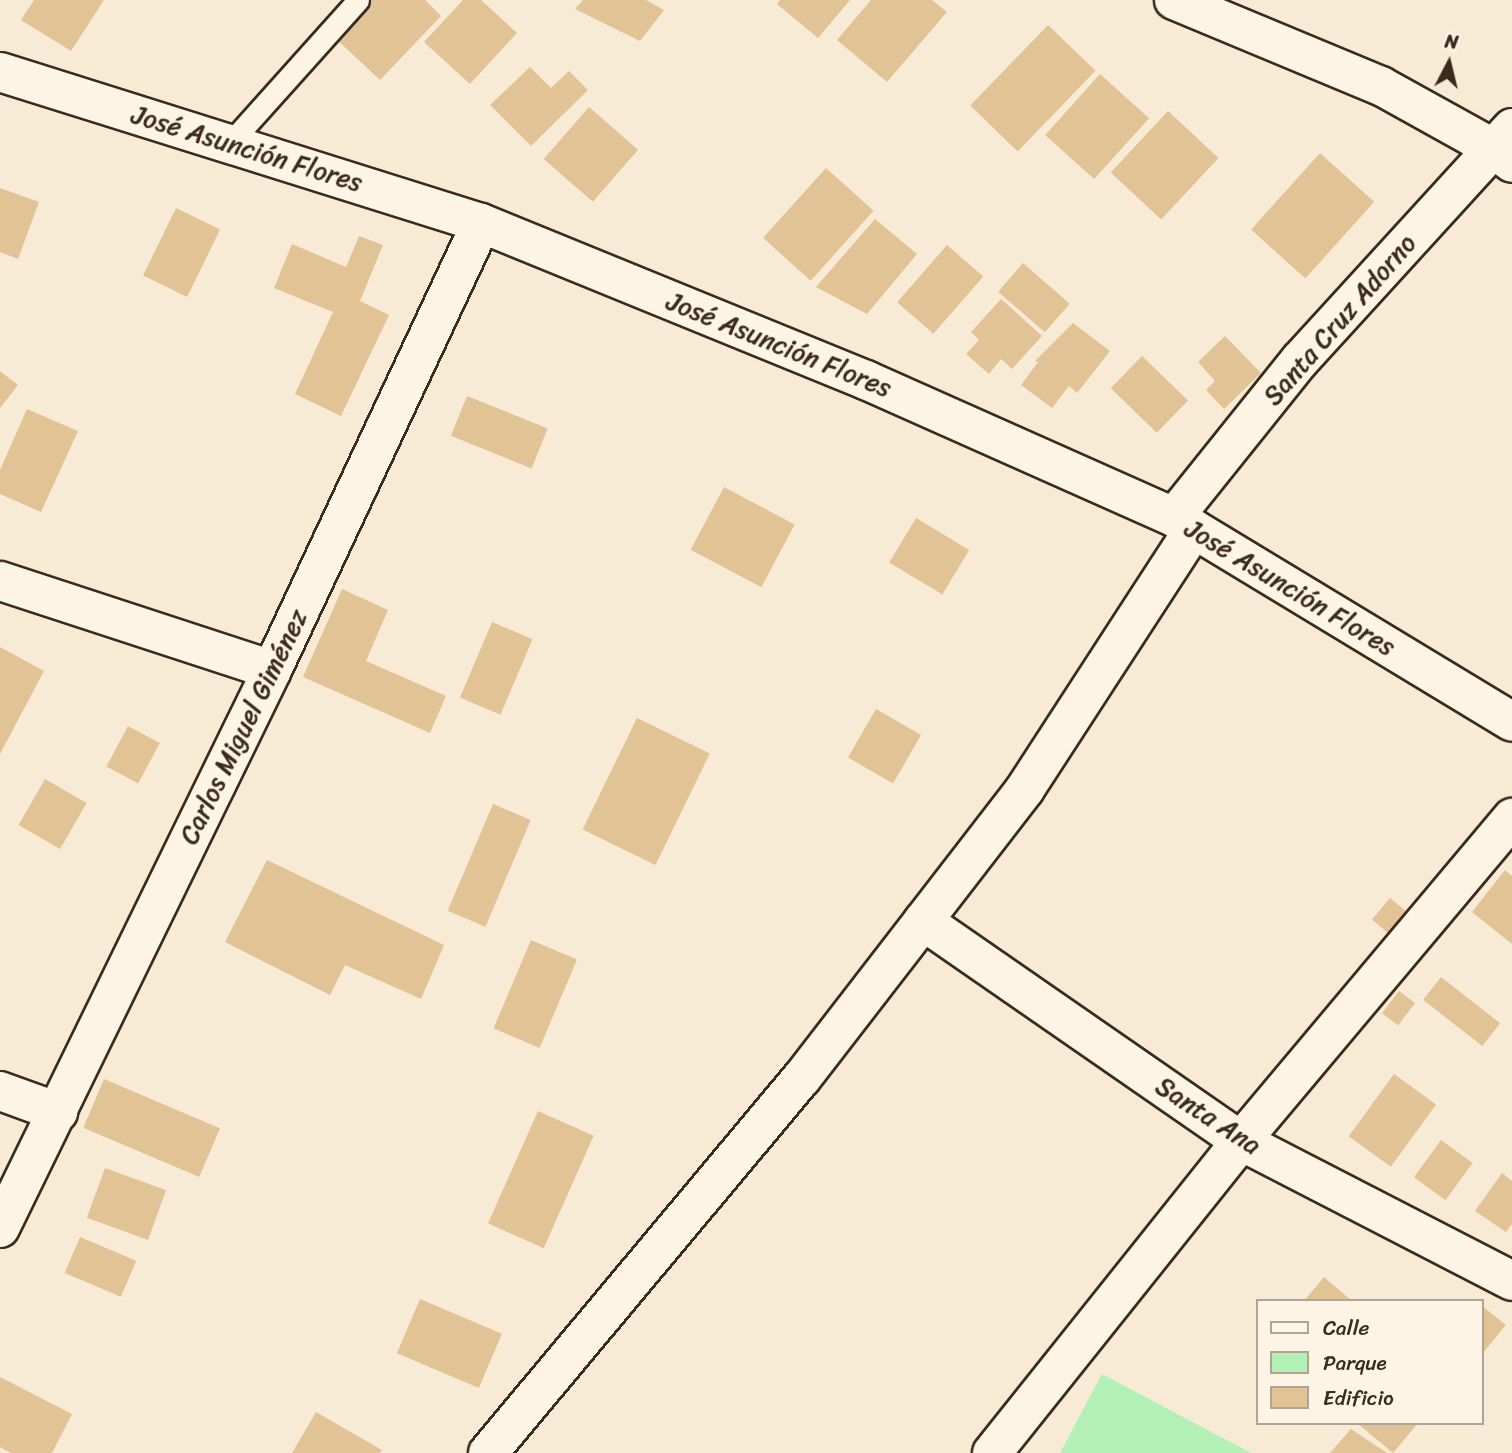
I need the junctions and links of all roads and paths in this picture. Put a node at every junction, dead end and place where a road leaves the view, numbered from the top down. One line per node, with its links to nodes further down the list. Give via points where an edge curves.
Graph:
1 (358, 0): 4 (lane)
2 (1174, 0): 5 (street, via 1381,86)
3 (0, 72): 4 (street, José Asunción Flores)
4 (229, 144): 6 (street, José Asunción Flores)
5 (1506, 146): 7 (street, Santa Cruz Adorno, via 1300,360)
6 (481, 223): 7 (street, José Asunción Flores, via 866,380); 9 (street, Carlos Miguel Giménez)
7 (1184, 523): 10 (street, José Asunción Flores); 12 (street, Santa Cruz Adorno, via 1025,789)
8 (0, 582): 9 (street)
9 (272, 670): 14 (street, Carlos Miguel Giménez)
10 (1512, 722)
11 (1512, 818): 15 (street)
12 (923, 922): 15 (street, Santa Ana); 18 (street, Santa Cruz Adorno, via 801,1079)
13 (0, 1091): 14 (street)
14 (58, 1112): 16 (street, Carlos Miguel Giménez)
15 (1241, 1141): 17 (street, Santa Ana); 19 (street)
16 (0, 1228)
17 (1512, 1281)
18 (488, 1453)
19 (992, 1453)

